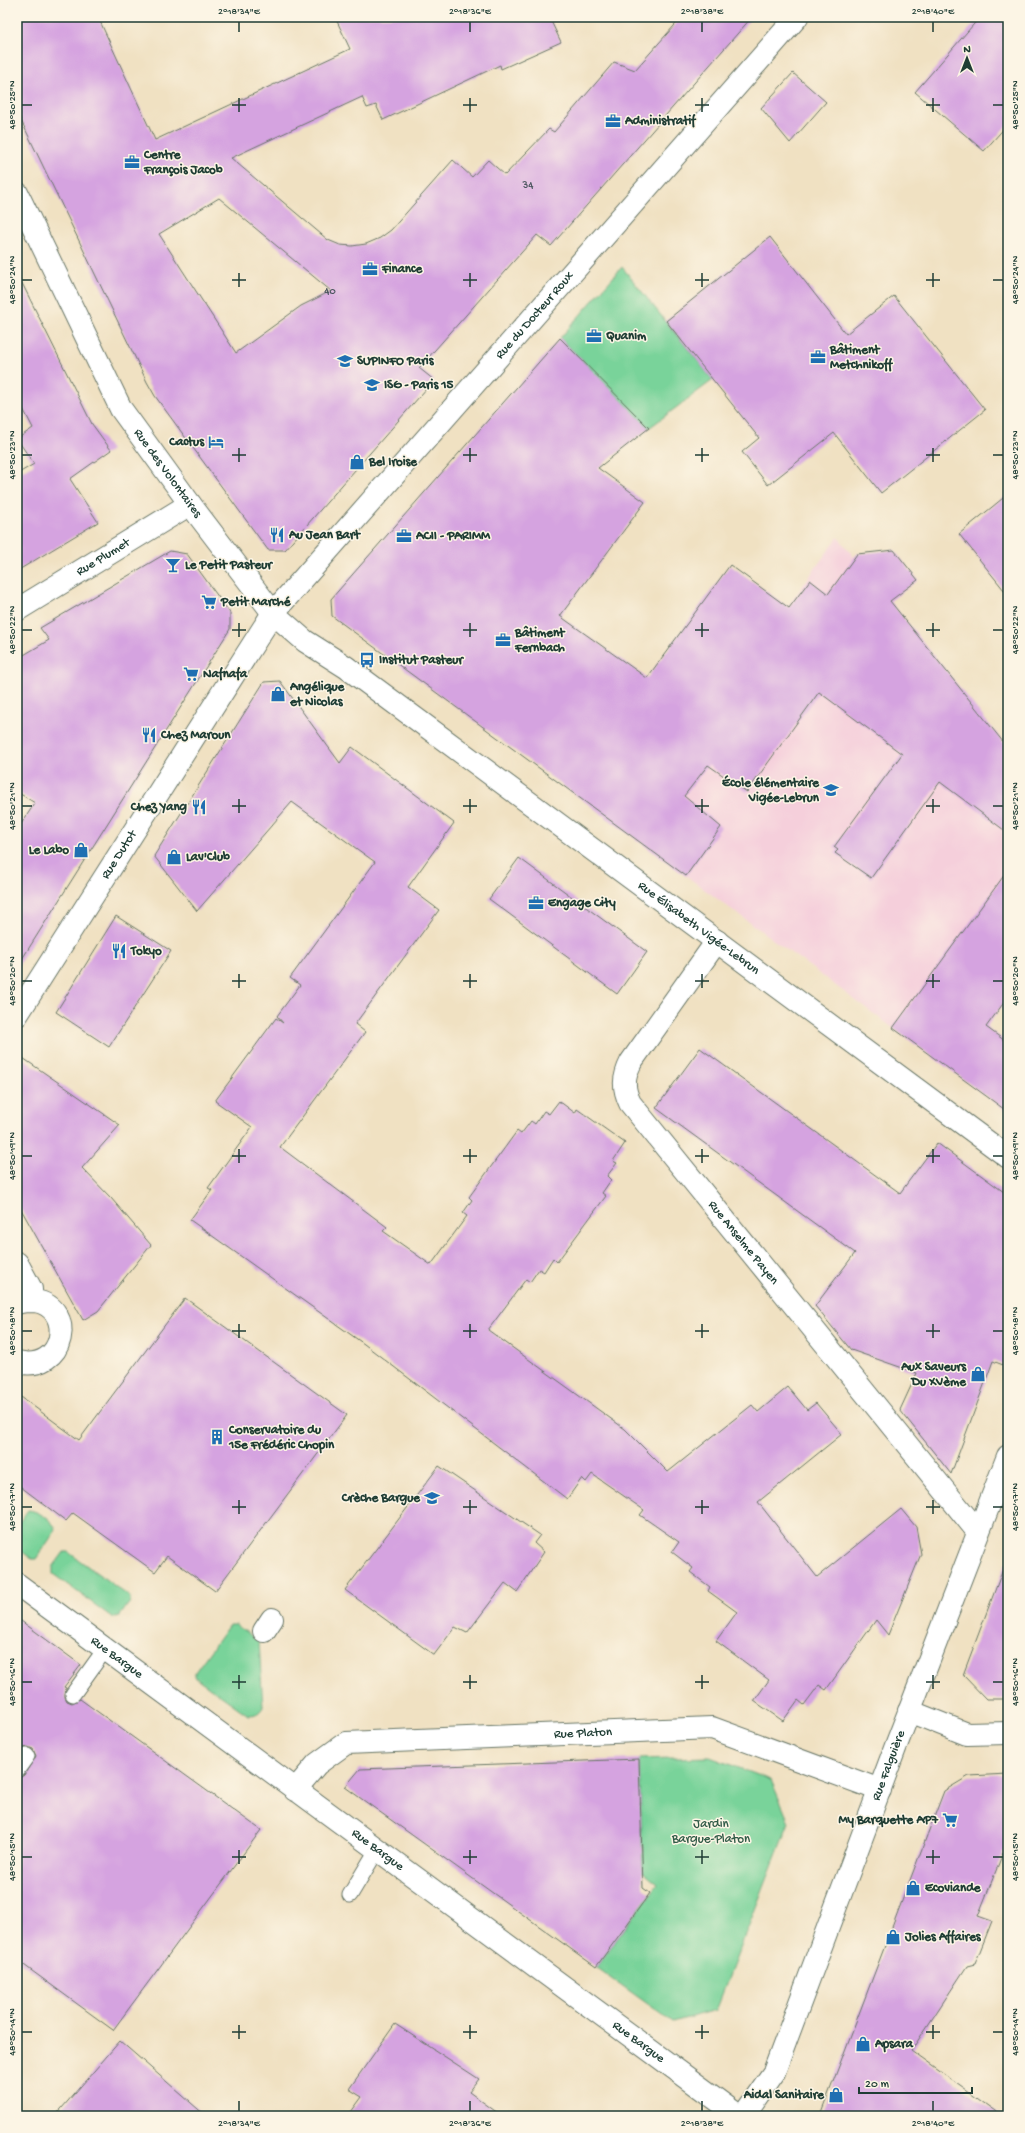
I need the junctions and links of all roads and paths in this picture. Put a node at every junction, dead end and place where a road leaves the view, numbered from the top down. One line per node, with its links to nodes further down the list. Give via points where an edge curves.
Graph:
1 (797, 17): 5 (street, Rue du Docteur Roux)
2 (17, 193): 3 (street, Rue des Volontaires, via 121,409)
3 (190, 504): 4 (street, Rue Plumet); 5 (street, Rue des Volontaires)
4 (17, 610)
5 (273, 613): 6 (street, Rue des Volontaires, via 305,641); 8 (street, Rue Dutot)
6 (389, 698): 7 (street, Rue Élisabeth Vigée-Lebrun)
7 (717, 941): 9 (street, Rue Élisabeth Vigée-Lebrun); 14 (street, Rue Anselme Payen, via 631,1062 626,1072 624,1091 635,1109)
8 (17, 1015)
9 (1008, 1157)
10 (17, 1263): 11 (street, via 31,1289)
11 (24, 1302): 12 (street, via 40,1302 56,1314 61,1332 60,1342 48,1359 32,1364)
12 (17, 1362)
13 (1008, 1456): 14 (street, Rue Falguière)
14 (978, 1532): 18 (street, Rue Falguière)
15 (17, 1584): 16 (street, Rue Bargue)
16 (106, 1648): 17 (lane); 22 (street, Rue Bargue)
17 (73, 1694)
18 (909, 1711): 19 (street, via 968,1734); 23 (street, Rue Falguière)
19 (1008, 1733)
20 (27, 1756): 21 (lane)
21 (17, 1770)
22 (295, 1790): 23 (street, Rue Platon, via 317,1764 346,1743 712,1728); 24 (street, Rue Bargue)
23 (880, 1790): 27 (street, Rue Falguière, via 774,2072)
24 (377, 1850): 25 (lane); 26 (street, Rue Bargue)
25 (350, 1895)
26 (739, 2116)
27 (743, 2116)

